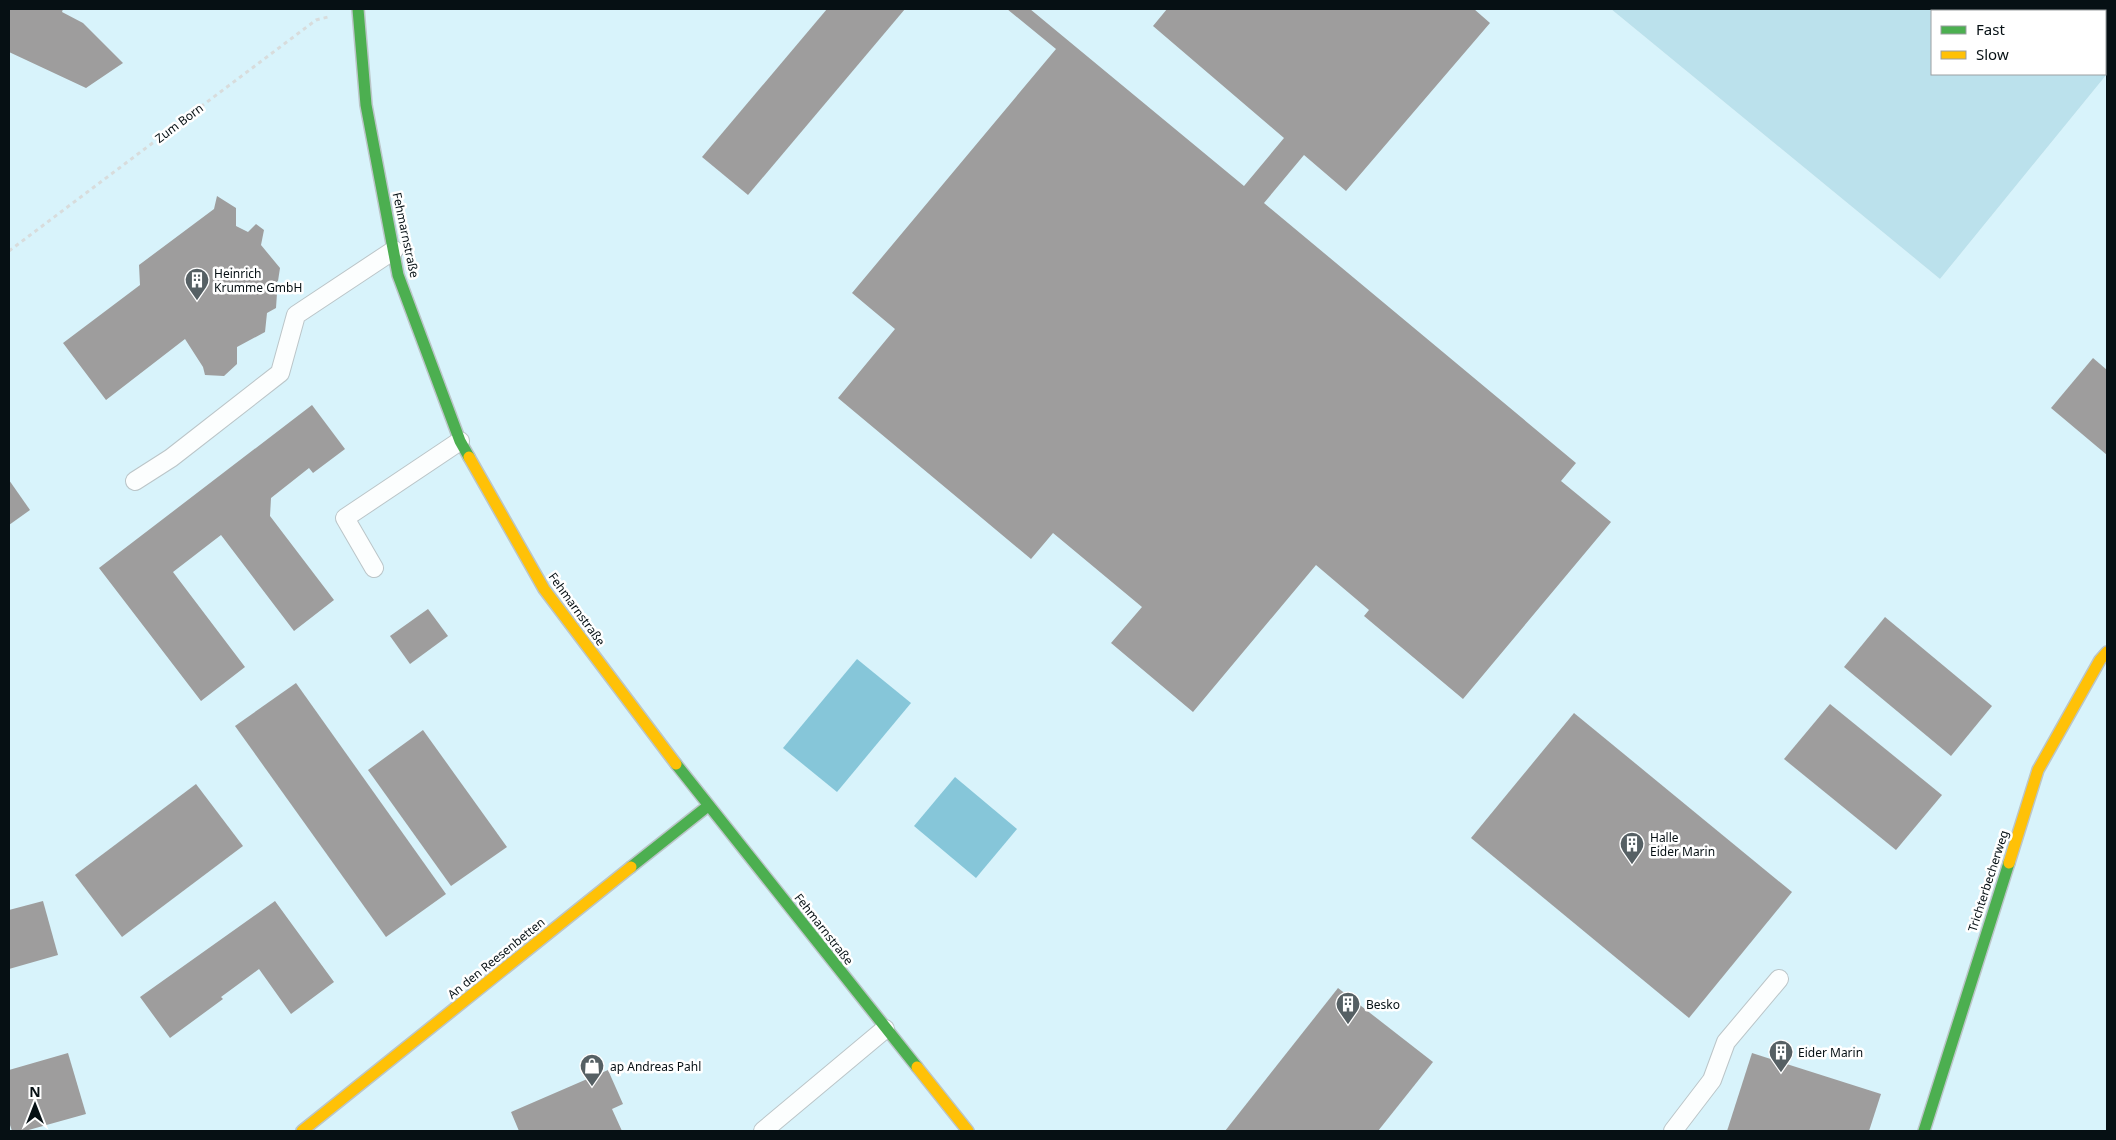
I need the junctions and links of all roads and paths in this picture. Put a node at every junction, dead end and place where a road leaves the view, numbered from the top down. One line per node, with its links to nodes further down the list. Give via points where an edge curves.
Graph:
1 (358, 10): 2 (street, Fehmarnstraße, via 366,104); 3 (path, Zum Born, via 316,20)
2 (394, 250): 4 (street, Fehmarnstraße, via 398,275); 5 (lane, via 296,315 280,373 171,458)
3 (9, 251)
4 (460, 441): 6 (lane, via 344,518); 8 (street, Fehmarnstraße, via 544,589)
5 (135, 481)
6 (374, 568)
7 (2107, 652): 15 (street, Trichterbecherweg, via 2038,770)
8 (708, 806): 10 (street, Fehmarnstraße); 11 (street, An den Reesenbetten)
9 (1779, 979): 14 (lane, via 1726,1042 1712,1080)
10 (885, 1029): 12 (lane); 13 (street, Fehmarnstraße)
11 (302, 1131)
12 (764, 1131)
13 (968, 1131)
14 (1674, 1131)
15 (1924, 1131)

